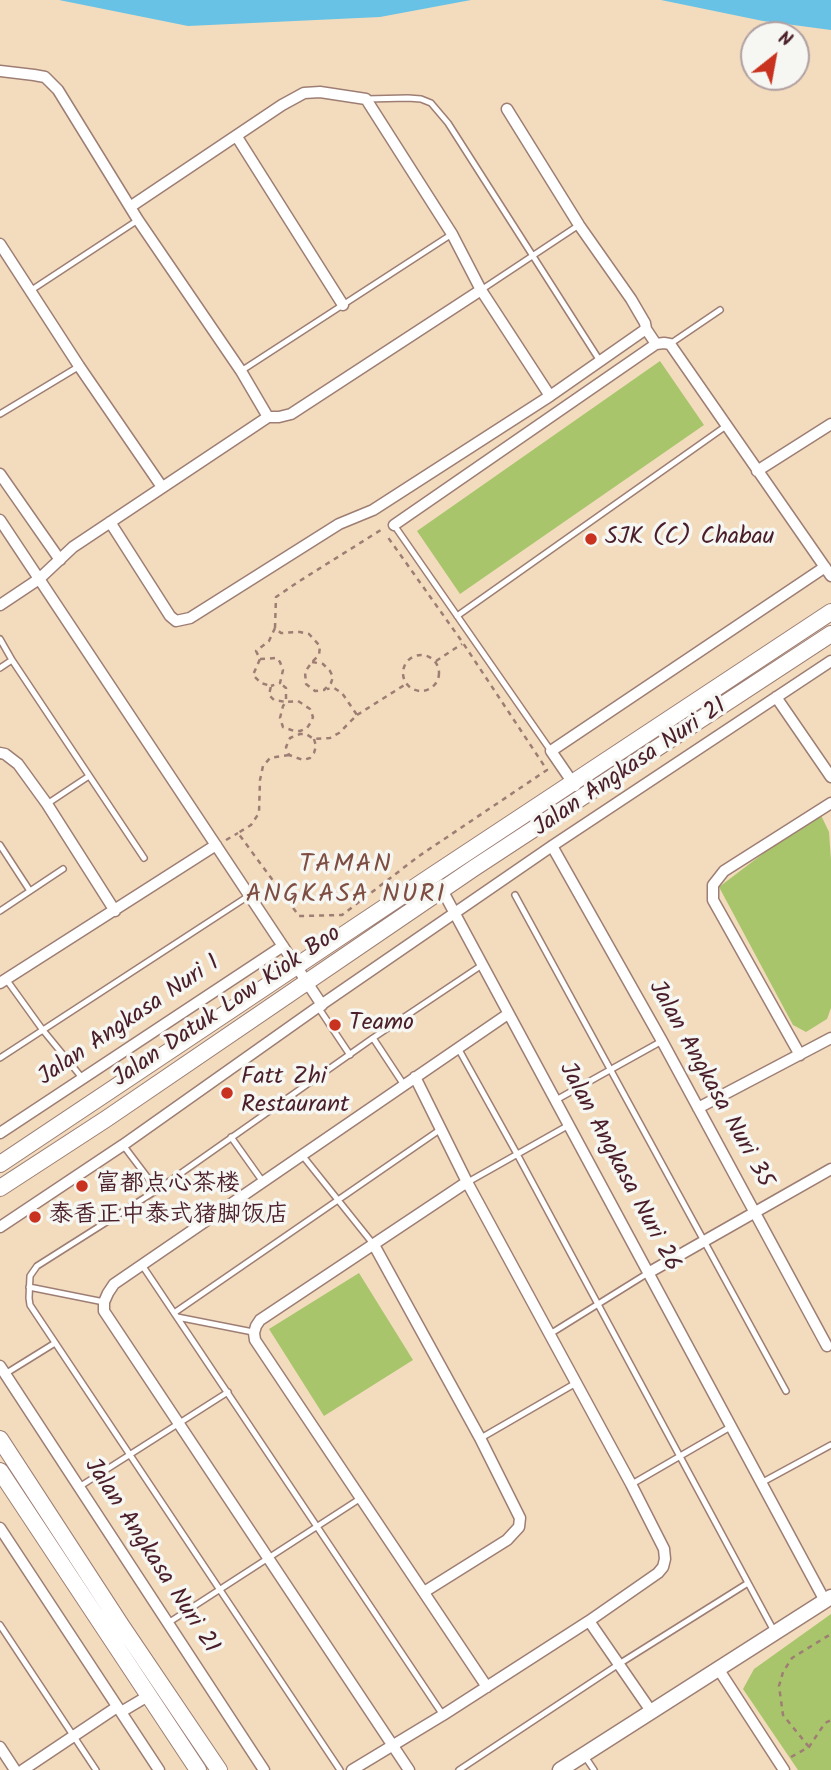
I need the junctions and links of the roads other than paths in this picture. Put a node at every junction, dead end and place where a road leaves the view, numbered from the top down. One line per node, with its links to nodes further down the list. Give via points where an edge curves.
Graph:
1 (0, 71): 5 (street, via 34,75 52,83)
2 (366, 99): 4 (street, via 304,93); 8 (street); 10 (lane, via 408,98 431,103)
3 (507, 109): 7 (street)
4 (237, 137): 5 (street); 13 (street)
5 (131, 208): 6 (street)
6 (138, 220): 12 (lane); 20 (street)
7 (579, 225): 10 (lane); 15 (street, via 631,299)
8 (452, 234): 11 (street); 13 (lane)
9 (0, 244): 12 (street)
10 (532, 256): 11 (lane); 18 (lane)
11 (481, 290): 21 (street); 23 (street, via 290,414)
12 (29, 291): 19 (street)
13 (343, 305): 20 (lane)
14 (720, 310): 17 (lane)
15 (646, 329): 16 (street); 18 (street)
16 (656, 344): 17 (street); 31 (street)
17 (670, 344): 25 (street)
18 (600, 361): 21 (street)
19 (79, 366): 22 (lane); 28 (street)
20 (241, 371): 23 (street)
21 (550, 396): 30 (street, via 373,510 339,524 183,621 176,621 166,611)
22 (0, 414)
23 (268, 417): 28 (street)
24 (831, 424): 26 (street)
25 (726, 426): 26 (street); 37 (lane)
26 (757, 471): 33 (street)
27 (0, 474): 32 (street)
28 (162, 487): 30 (street)
29 (0, 520): 34 (street)
30 (110, 522): 32 (street)
31 (394, 525): 37 (lane)
32 (60, 560): 34 (street)
33 (828, 572): 44 (street)
34 (39, 579): 35 (street); 52 (street)
35 (0, 605)
36 (831, 612): 48 (main road, Jalan Datuk Low Kiok Boo)
37 (457, 616): 44 (lane)
38 (831, 634): 48 (main road, Jalan Datuk Low Kiok Boo)
39 (0, 639): 40 (lane)
40 (12, 660): 42 (lane); 46 (lane)
41 (831, 661): 43 (street, Jalan Angkasa Nuri 21)
42 (0, 668)
43 (776, 697): 47 (street); 53 (street, Jalan Angkasa Nuri 21)
44 (551, 751): 48 (street)
45 (0, 753): 50 (street, via 18,764)
46 (89, 776): 50 (lane); 54 (lane)
47 (831, 777)
48 (578, 790): 56 (main road, Jalan Datuk Low Kiok Boo); 57 (main road, Jalan Datuk Low Kiok Boo)
49 (831, 803): 77 (street, via 724,871 713,885 713,900)
50 (47, 804): 62 (street)
51 (0, 845): 58 (lane)
52 (216, 845): 59 (street); 62 (street)
53 (552, 846): 63 (street, Jalan Angkasa Nuri 21); 74 (street, Jalan Angkasa Nuri 35)
54 (144, 858)
55 (63, 869): 58 (lane)
56 (433, 874): 57 (street, Jalan Angkasa Nuri 26); 66 (main road, Jalan Datuk Low Kiok Boo)
57 (442, 890): 63 (street, Jalan Angkasa Nuri 26); 68 (main road, Jalan Datuk Low Kiok Boo)
58 (30, 891): 61 (lane)
59 (250, 895): 64 (street); 71 (lane)
60 (516, 895): 79 (lane)
61 (0, 911)
62 (115, 911): 67 (street)
63 (455, 914): 65 (street, Jalan Angkasa Nuri 26); 69 (street, Jalan Angkasa Nuri 21)
64 (283, 946): 66 (street); 81 (street, Jalan Angkasa Nuri 1)
65 (482, 965): 70 (street, Jalan Angkasa Nuri 26); 72 (lane)
66 (297, 967): 68 (street); 92 (main road, Jalan Datuk Low Kiok Boo)
67 (3, 981): 71 (lane)
68 (307, 982): 69 (street); 96 (main road, Jalan Datuk Low Kiok Boo)
69 (320, 1006): 76 (lane); 89 (street, Jalan Angkasa Nuri 21)
70 (508, 1014): 75 (street); 83 (street, Jalan Angkasa Nuri 26)
71 (42, 1030): 78 (lane); 81 (lane)
72 (373, 1038): 76 (lane); 82 (lane)
73 (831, 1038): 77 (street)
74 (662, 1041): 79 (lane); 84 (street, Jalan Angkasa Nuri 35)
75 (458, 1048): 80 (street); 90 (lane)
76 (350, 1055): 88 (lane)
77 (800, 1055): 84 (street)
78 (0, 1058)
79 (610, 1070): 83 (lane); 101 (lane)
80 (415, 1077): 82 (street); 86 (street)
81 (83, 1079): 87 (street, Jalan Angkasa Nuri 1)
82 (404, 1085): 91 (street)
83 (556, 1100): 85 (street, Jalan Angkasa Nuri 26)
84 (698, 1108): 99 (street, Jalan Angkasa Nuri 35)
85 (569, 1125): 90 (lane); 104 (street, Jalan Angkasa Nuri 26)
86 (441, 1129): 95 (street); 98 (lane)
87 (0, 1133)
88 (231, 1137): 94 (lane); 97 (lane)
89 (123, 1145): 97 (lane); 100 (street, Jalan Angkasa Nuri 21)
90 (517, 1154): 95 (lane); 107 (lane)
91 (302, 1155): 94 (street); 98 (lane)
92 (0, 1164)
93 (831, 1169): 99 (street)
94 (263, 1182): 103 (street)
95 (467, 1182): 102 (street); 110 (street)
96 (0, 1188)
97 (157, 1189): 105 (lane, via 37,1266)
98 (337, 1199): 102 (lane); 108 (lane)
99 (754, 1212): 101 (street); 112 (street, Jalan Angkasa Nuri 35)
100 (0, 1227)
101 (705, 1241): 104 (street); 115 (lane)
102 (374, 1245): 109 (street, via 260,1321); 119 (street)
103 (142, 1265): 106 (street, via 114,1284); 108 (lane)
104 (648, 1273): 107 (lane); 118 (street, Jalan Angkasa Nuri 26)
105 (29, 1287): 106 (lane); 111 (lane, via 30,1305)
106 (104, 1302): 117 (street, via 104,1311)
107 (599, 1304): 110 (lane); 123 (lane)
108 (176, 1315): 109 (lane); 116 (lane)
109 (254, 1333): 128 (street)
110 (549, 1334): 114 (street)
111 (55, 1343): 113 (lane); 122 (lane)
112 (827, 1346)
113 (3, 1370): 127 (street, Jalan Angkasa Nuri 21)
114 (576, 1383): 119 (lane); 126 (street)
115 (786, 1391)
116 (228, 1392): 117 (lane); 129 (lane)
117 (179, 1424): 122 (lane); 131 (street)
118 (732, 1426): 123 (lane); 125 (street, Jalan Angkasa Nuri 26)
119 (480, 1438): 134 (street, via 517,1509 519,1527 507,1541)
120 (0, 1439): 157 (main road)
121 (831, 1445): 125 (lane)
122 (131, 1454): 127 (lane); 133 (lane)
123 (680, 1456): 126 (lane); 132 (lane)
124 (0, 1471): 143 (main road)
125 (761, 1483): 135 (street, Jalan Angkasa Nuri 26)
126 (631, 1484): 136 (street, via 664,1549 663,1567)
127 (79, 1487): 137 (street, Jalan Angkasa Nuri 21)
128 (361, 1498): 129 (lane); 134 (street)
129 (318, 1526): 131 (lane); 146 (lane)
130 (0, 1528): 144 (street)
131 (268, 1558): 133 (lane); 148 (street)
132 (748, 1583): 139 (lane); 140 (lane)
133 (221, 1589): 137 (lane); 159 (lane)
134 (424, 1592): 142 (street)
135 (828, 1599): 139 (street)
136 (589, 1621): 140 (street); 142 (street)
137 (168, 1623): 158 (street, Jalan Angkasa Nuri 21)
138 (0, 1625): 147 (lane)
139 (776, 1633): 141 (street)
140 (619, 1664): 145 (street); 162 (lane)
141 (719, 1670): 145 (street); 151 (street)
142 (487, 1686): 146 (street)
143 (148, 1696): 144 (street); 156 (main road)
144 (119, 1709): 147 (street); 155 (street)
145 (651, 1711): 150 (street)
146 (443, 1715): 148 (street)
147 (74, 1736): 153 (street); 154 (lane)
148 (393, 1745): 160 (street); 161 (street)
149 (0, 1747): 152 (street)
150 (584, 1755): 163 (street); 164 (lane)
151 (778, 1768)
152 (15, 1770)
153 (23, 1770)
154 (96, 1770)
155 (159, 1770)
156 (198, 1770)
157 (219, 1770)
158 (264, 1770)
159 (341, 1770)
160 (352, 1770)
161 (409, 1770)
162 (459, 1770)
163 (560, 1770)
164 (594, 1770)

